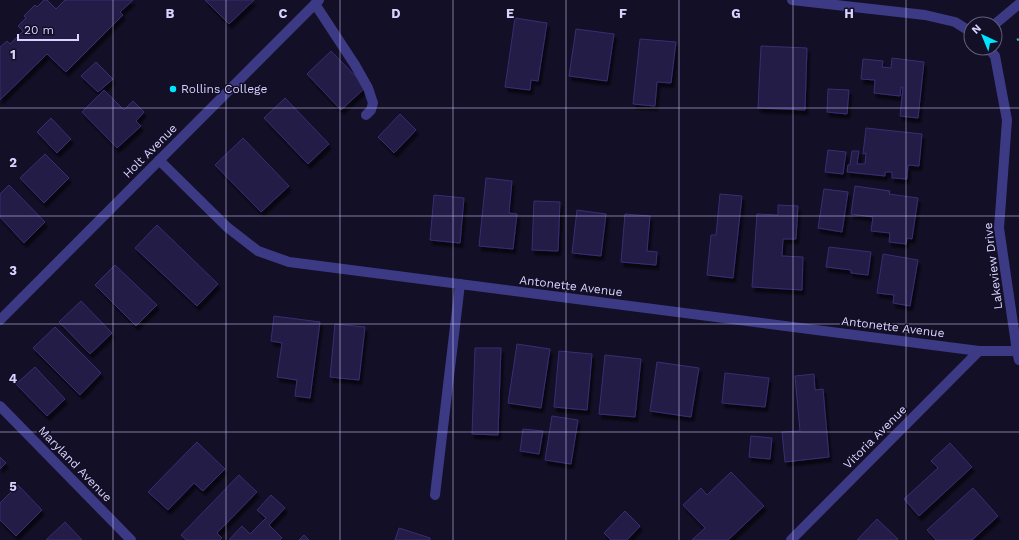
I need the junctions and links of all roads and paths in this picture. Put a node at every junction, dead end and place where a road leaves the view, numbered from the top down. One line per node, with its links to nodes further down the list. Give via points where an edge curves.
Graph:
1 (792, 0): 3 (street)
2 (317, 2): 8 (street, via 368,88 373,103); 9 (street, Holt Avenue)
3 (858, 4): 6 (street, via 925,15 955,22)
4 (1019, 4): 5 (street)
5 (1003, 17)
6 (963, 27)
7 (995, 56): 13 (street, Lakeview Drive, via 1006,120 999,228)
8 (366, 115)
9 (159, 160): 10 (street, Antonette Avenue, via 227,228 258,250 289,262); 11 (street, Holt Avenue)
10 (460, 284): 12 (street, Antonette Avenue); 15 (street)
11 (0, 320)
12 (979, 351): 13 (street, Antonette Avenue); 17 (street, Vitoria Avenue)
13 (1018, 356)
14 (0, 406): 16 (street, Maryland Avenue)
15 (436, 495)
16 (131, 540)
17 (791, 540)

